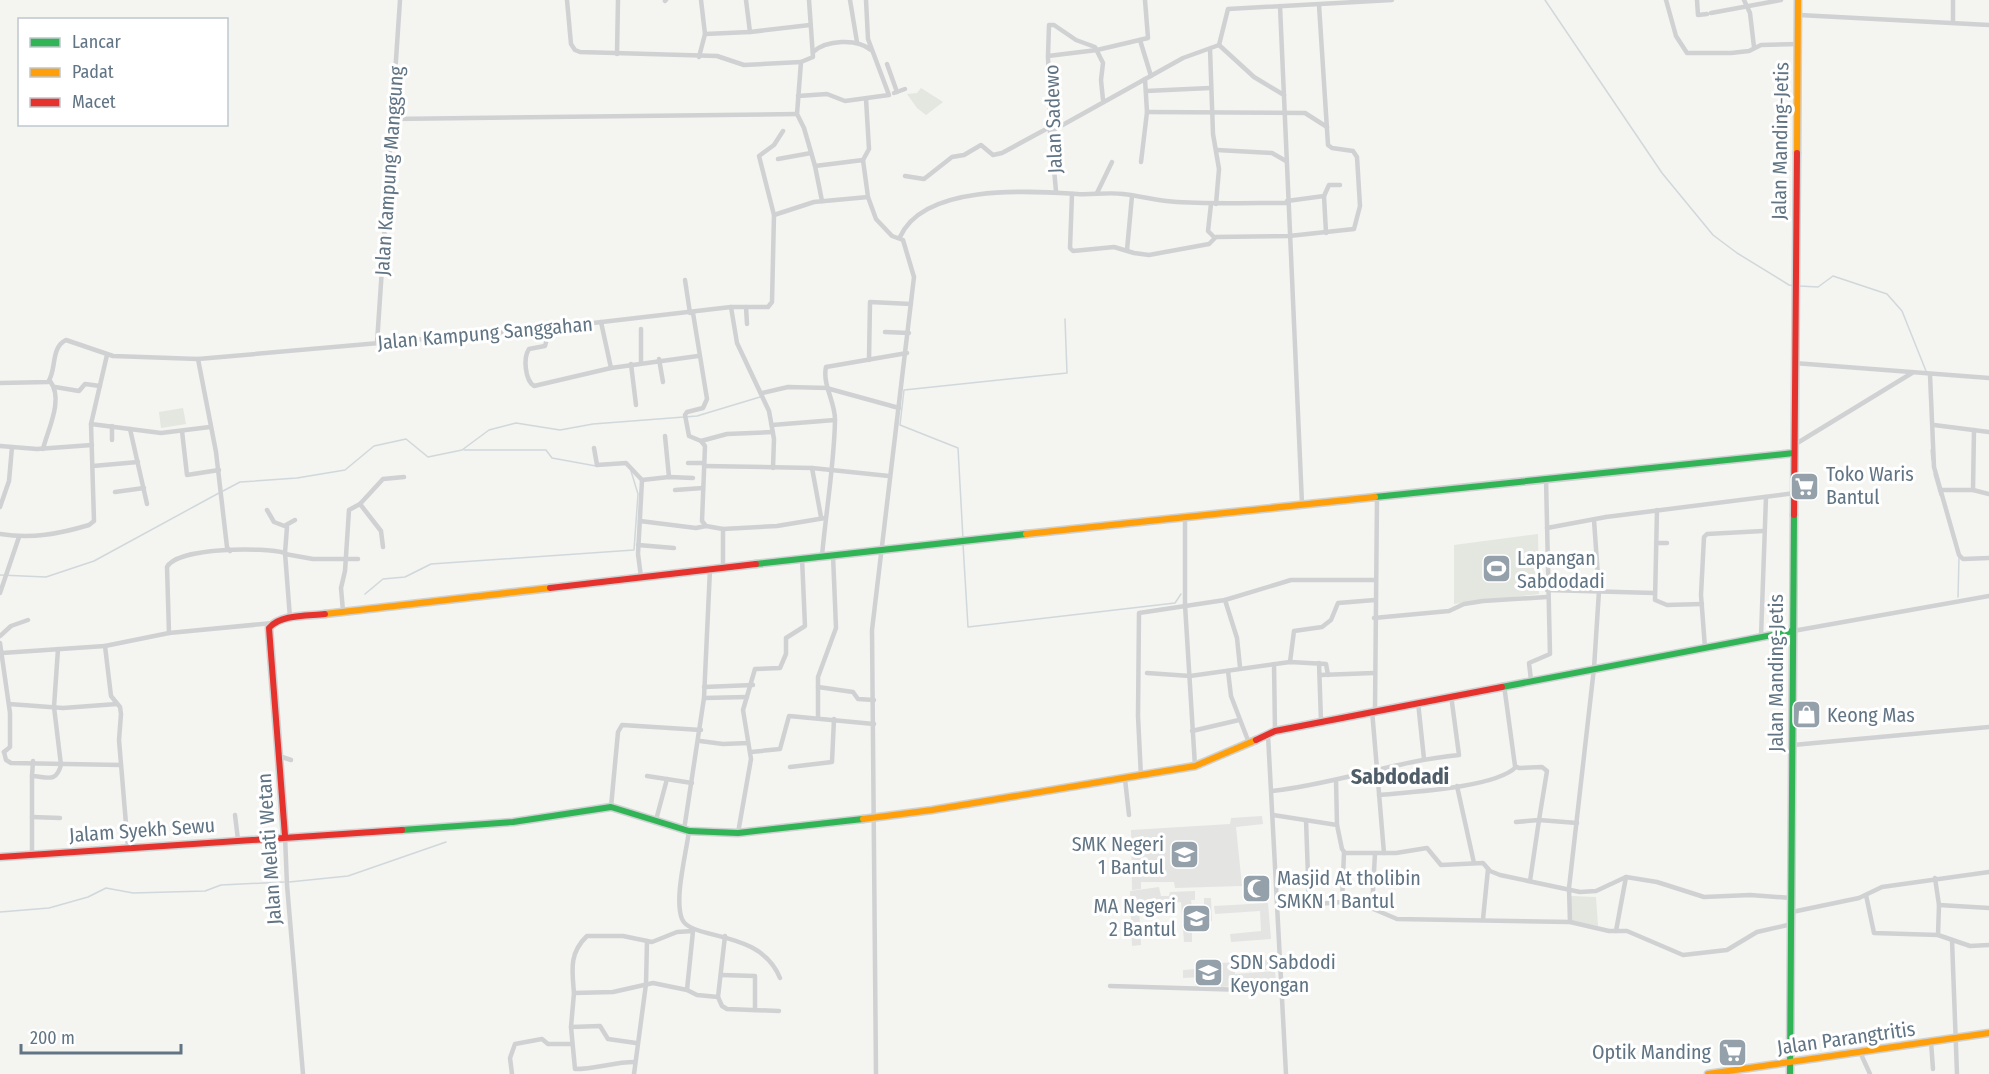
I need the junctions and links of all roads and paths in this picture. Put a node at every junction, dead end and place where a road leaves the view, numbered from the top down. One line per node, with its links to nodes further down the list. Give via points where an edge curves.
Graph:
1 (400, 0): 56 (street, Jalan Kampung Manggung)
2 (567, 0): 36 (street, via 574,50)
3 (618, 0): 36 (street)
4 (700, 0): 26 (street)
5 (746, 0): 25 (street)
6 (808, 0): 23 (street)
7 (850, 0): 28 (street)
8 (866, 0): 33 (street)
9 (1144, 0): 27 (street, via 1149,37)
10 (1392, 0): 18 (street)
11 (1666, 0): 31 (street, via 1676,36 1687,53 1731,53)
12 (1697, 0): 20 (street, via 1698,15)
13 (1744, 0): 20 (street)
14 (1781, 0): 17 (street)
15 (1798, 0): 21 (street, Jalan Manding-Jetis)
16 (1953, 0): 22 (street)
17 (1769, 2): 20 (street)
18 (1319, 5): 19 (street); 57 (street)
19 (1280, 6): 30 (street, via 1228,9); 48 (street)
20 (1748, 8): 31 (street)
21 (1798, 15): 22 (street); 29 (street, Jalan Manding-Jetis)
22 (1953, 22): 24 (street)
23 (810, 25): 25 (street); 35 (street)
24 (1989, 25)
25 (750, 32): 26 (street)
26 (705, 34): 38 (street)
27 (1140, 40): 34 (street, Jalan Sadewo); 41 (street)
28 (857, 42): 33 (street); 35 (street)
29 (1799, 44): 31 (street); 104 (street, Jalan Manding-Jetis)
30 (1219, 45): 32 (street); 48 (street, via 1254,77)
31 (1754, 47)
32 (1210, 49): 41 (street, via 1183,58); 43 (street)
33 (871, 50): 47 (street)
34 (1097, 50): 37 (street, Jalan Sadewo); 37 (street, via 1052,25 1047,30); 51 (street, via 1103,63)
35 (813, 52): 39 (street, via 809,60)
36 (617, 54): 38 (street)
37 (1047, 56): 58 (street, Jalan Sadewo)
38 (699, 57): 39 (street, via 717,56 744,65)
39 (801, 62): 49 (street)
40 (887, 64): 46 (street)
41 (1151, 76): 42 (street)
42 (1145, 79): 45 (street); 51 (street)
43 (1210, 88): 45 (street); 52 (street)
44 (905, 89): 46 (street)
45 (1146, 91): 53 (street)
46 (897, 92): 47 (street)
47 (889, 94): 50 (street)
48 (1284, 95): 55 (street)
49 (798, 96): 50 (street, via 823,94 841,101); 54 (street)
50 (866, 99): 63 (street, via 869,149)
51 (1104, 100): 58 (street)
52 (1211, 111): 53 (street); 55 (street); 60 (street)
53 (1147, 112): 66 (street)
54 (797, 114): 56 (street); 61 (street)
55 (1284, 115): 57 (street, via 1308,114); 64 (street)
56 (392, 119): 96 (street, Jalan Kampung Manggung)
57 (1327, 127): 80 (street, via 1329,147 1356,154 1360,206 1353,230)
58 (1050, 129): 68 (street, via 995,156 981,146 955,156 924,179); 70 (street, Jalan Sadewo)
59 (783, 132): 79 (street, via 759,156)
60 (1217, 150): 64 (street, via 1272,153); 78 (street)
61 (811, 153): 62 (street); 67 (street)
62 (778, 159)
63 (863, 160): 67 (street); 75 (street)
64 (1286, 161): 77 (street)
65 (1112, 162): 71 (street)
66 (1141, 162)
67 (815, 166): 76 (street)
68 (905, 177)
69 (1340, 185): 74 (street, via 1329,185)
70 (1056, 191): 72 (street); 82 (street, via 992,191 964,196 919,216)
71 (1097, 193): 72 (street); 73 (street)
72 (1072, 194): 84 (street, via 1071,251 1106,247)
73 (1132, 196): 78 (street); 84 (street)
74 (1324, 196): 77 (street); 80 (street)
75 (868, 197): 76 (street); 82 (street, via 876,219 892,236)
76 (822, 201): 79 (street)
77 (1287, 202): 78 (street); 81 (street)
78 (1213, 204): 83 (street, via 1208,231)
79 (774, 215): 88 (street, Jalan Kampung Sanggahan, via 771,305)
80 (1326, 233): 81 (street)
81 (1289, 236): 83 (street); 166 (street)
82 (900, 237): 86 (street, via 914,277)
83 (1214, 237): 84 (street, via 1209,244 1161,253)
84 (1127, 250)
85 (685, 280): 89 (street)
86 (911, 304): 95 (street); 102 (street, via 870,302)
87 (731, 307): 88 (street, Jalan Kampung Sanggahan); 89 (street, Jalan Kampung Sanggahan); 116 (street, via 737,344)
88 (746, 307): 91 (street)
89 (691, 313): 90 (street, Jalan Kampung Sanggahan); 99 (street)
90 (601, 322): 92 (street, Jalan Kampung Sanggahan); 106 (street)
91 (747, 324)
92 (550, 328): 96 (street, Jalan Kampung Sanggahan); 106 (street, via 545,346 527,350 532,385)
93 (641, 329): 103 (street)
94 (885, 332): 95 (street)
95 (909, 333): 97 (street)
96 (378, 343): 100 (street, Jalan Kampung Sanggahan)
97 (907, 353): 102 (street); 118 (street)
98 (107, 355): 100 (street, Jalan Kampung Sanggahan); 110 (street, via 72,340 61,342); 113 (street)
99 (698, 356): 101 (street); 132 (street, via 707,402 703,408 687,412 685,418 689,436)
100 (198, 359): 124 (street)
101 (659, 359): 103 (street); 111 (street)
102 (869, 360): 115 (street, via 828,365 825,372)
103 (641, 362): 105 (street)
104 (1794, 363): 107 (street); 134 (street, Jalan Manding-Jetis)
105 (631, 364): 106 (street); 117 (street)
106 (611, 368)
107 (1912, 373): 108 (street); 134 (street)
108 (1928, 375): 109 (street); 122 (street)
109 (1989, 378)
110 (50, 381): 112 (street); 114 (street)
111 (663, 382)
112 (0, 383)
113 (100, 386): 114 (street, via 85,384 79,391); 120 (street)
114 (55, 387): 138 (street, via 55,406)
115 (830, 391): 116 (street, via 788,387); 118 (street); 119 (street)
116 (762, 393): 121 (street)
117 (636, 405)
118 (899, 408): 148 (street)
119 (835, 420): 121 (street); 146 (street)
120 (91, 424): 123 (street); 133 (street)
121 (772, 425): 128 (street)
122 (1934, 425): 126 (street); 157 (street, via 1934,467)
123 (112, 426): 125 (street); 131 (street)
124 (210, 427): 127 (street); 147 (street)
125 (130, 429): 127 (street); 140 (street)
126 (1974, 430): 129 (street); 158 (street)
127 (182, 431): 147 (street, via 187,475)
128 (773, 432): 132 (street, via 727,434); 144 (street)
129 (1989, 432)
130 (664, 436): 150 (street)
131 (112, 440)
132 (701, 441): 142 (street, via 705,446)
133 (92, 445): 138 (street); 143 (street)
134 (1794, 445): 139 (street, Jalan Manding-Jetis)
135 (0, 446): 136 (street)
136 (12, 447): 138 (street); 167 (street, via 9,481)
137 (594, 448): 153 (street, via 597,465 626,463)
138 (43, 449)
139 (1794, 453): 152 (street); 160 (street, Jalan Manding-Jetis)
140 (138, 462): 143 (street); 154 (street)
141 (688, 463): 142 (street)
142 (704, 465): 144 (street); 155 (street)
143 (93, 466): 181 (street, via 92,523 52,535)
144 (773, 468): 145 (street)
145 (812, 468): 146 (street); 170 (street)
146 (830, 470): 148 (street); 170 (street)
147 (219, 471): 188 (street)
148 (889, 476): 187 (street)
149 (404, 477): 165 (street, via 382,479)
150 (669, 477): 151 (street); 153 (street)
151 (693, 478)
152 (1546, 479): 163 (street); 177 (street)
153 (642, 480): 173 (street)
154 (144, 488): 159 (street); 164 (street)
155 (703, 488): 156 (street); 176 (street, via 702,521)
156 (675, 490)
157 (1940, 490): 158 (street); 193 (street, via 1960,558)
158 (1973, 490): 161 (street)
159 (115, 492)
160 (1794, 493): 162 (street); 215 (street, Jalan Manding-Jetis)
161 (1989, 494)
162 (1766, 497): 169 (street); 179 (street)
163 (1377, 498): 166 (street); 199 (street)
164 (147, 504)
165 (360, 504): 185 (street, via 381,531); 195 (street, via 349,510)
166 (1302, 504): 171 (street)
167 (0, 507)
168 (267, 510): 175 (street, via 274,522)
169 (1657, 510): 174 (street); 182 (street)
170 (823, 517): 178 (street); 191 (street)
171 (1185, 517): 187 (street); 209 (street)
172 (295, 520): 175 (street)
173 (640, 520): 176 (street); 184 (street)
174 (1594, 520): 177 (street); 201 (street)
175 (286, 525): 189 (street)
176 (706, 526): 178 (street)
177 (1547, 528): 200 (street)
178 (723, 529): 196 (street)
179 (1763, 531): 208 (street, via 1704,536); 218 (street)
180 (0, 534): 181 (street)
181 (19, 537): 202 (street)
182 (1656, 543): 183 (street); 203 (street)
183 (1667, 543)
184 (638, 545): 186 (street); 198 (street)
185 (383, 547)
186 (674, 548)
187 (882, 549): 190 (street); 244 (street, via 873,621)
188 (230, 551): 189 (street); 216 (street, via 189,553 171,560 166,570)
189 (285, 553): 195 (street); 211 (street)
190 (833, 555): 191 (street); 240 (street, via 836,631)
191 (822, 556): 192 (street)
192 (802, 558): 196 (street); 237 (street, via 805,626 786,638 786,654 780,668 757,667)
193 (1989, 558)
194 (358, 559): 195 (street)
195 (345, 560): 210 (street)
196 (723, 568): 197 (street)
197 (710, 569): 198 (street); 239 (street)
198 (640, 577): 210 (street)
199 (1375, 580): 206 (street, via 1291,580); 207 (street)
200 (1547, 590): 201 (street); 205 (street)
201 (1599, 591): 203 (street); 228 (street)
202 (0, 593)
203 (1654, 593): 208 (street, via 1655,600 1663,604)
204 (1989, 596): 215 (street)
205 (1547, 597): 212 (street, via 1483,601 1449,611); 236 (street, via 1550,654 1529,663)
206 (1225, 600): 209 (street); 227 (street, via 1237,638)
207 (1375, 600): 212 (street); 224 (street, via 1338,603 1331,620 1322,627 1294,631)
208 (1702, 604): 221 (street)
209 (1185, 605): 235 (street); 278 (street, via 1139,613)
210 (343, 611): 211 (street)
211 (290, 618): 214 (street)
212 (1374, 618): 232 (street)
213 (28, 620): 217 (street, via 11,626)
214 (273, 623): 216 (street); 266 (street, Jalan Melati Wetan, via 270,631)
215 (1793, 632): 218 (street); 263 (street, Jalan Manding-Jetis)
216 (168, 633): 220 (street)
217 (0, 636)
218 (1761, 638): 221 (street)
219 (0, 643): 223 (street)
220 (105, 646): 222 (street); 247 (street, via 111,696)
221 (1705, 648): 228 (street)
222 (58, 649): 223 (street); 248 (street)
223 (2, 653): 229 (street)
224 (1290, 662): 225 (street); 226 (street)
225 (1319, 663): 233 (street); 234 (street, via 1327,665)
226 (1274, 664): 227 (street); 258 (street)
227 (1240, 667): 230 (street)
228 (1594, 668): 236 (street); 297 (street)
229 (2, 670): 246 (street)
230 (1228, 671): 235 (street); 252 (street, via 1230,696)
231 (1147, 673): 235 (street)
232 (1374, 674): 234 (street); 249 (street)
233 (1320, 675): 234 (street); 253 (street)
234 (1328, 675)
235 (1190, 676): 257 (street)
236 (1531, 680): 238 (street)
237 (753, 685): 239 (street); 242 (street)
238 (1504, 685): 241 (street); 274 (street)
239 (704, 687): 243 (street)
240 (818, 687): 244 (street, via 853,692 856,699); 250 (street)
241 (1451, 695): 245 (street); 267 (street, via 1459,755)
242 (747, 697): 243 (street); 261 (street, via 743,710)
243 (704, 698): 256 (street)
244 (874, 700): 254 (street)
245 (1418, 702): 249 (street); 267 (street)
246 (9, 704): 248 (street); 264 (street, via 10,747)
247 (117, 704): 248 (street); 271 (street, via 121,714)
248 (54, 707): 270 (street)
249 (1373, 710): 253 (street); 275 (street)
250 (818, 718): 251 (street); 265 (street, via 787,717 780,749)
251 (834, 719): 254 (street); 273 (street, via 832,762)
252 (1239, 720): 257 (street); 262 (street)
253 (1321, 721): 258 (street)
254 (874, 724): 292 (street)
255 (1989, 727): 263 (street)
256 (701, 730): 260 (street); 286 (street, via 622,725 618,732)
257 (1192, 731): 272 (street)
258 (1275, 731): 259 (street)
259 (1268, 735): 262 (street); 284 (street)
260 (700, 741): 261 (street); 282 (street)
261 (748, 743): 265 (street)
262 (1249, 743): 272 (street)
263 (1793, 745): 317 (street, Jalan Manding-Jetis)
264 (2, 752): 269 (street, via 9,762)
265 (751, 752): 300 (street)
266 (279, 756): 268 (street); 301 (street, Jalan Melati Wetan)
267 (1424, 759): 275 (street)
268 (291, 760)
269 (33, 761): 270 (street); 276 (street)
270 (61, 765): 271 (street); 276 (street, via 57,777)
271 (121, 765): 303 (street)
272 (1196, 766): 278 (street)
273 (790, 767)
274 (1516, 767): 283 (street, via 1506,775); 293 (street, via 1542,767 1547,771)
275 (1377, 768): 281 (street); 285 (street)
276 (32, 776): 290 (street)
277 (647, 776): 279 (street)
278 (1141, 777): 280 (street)
279 (667, 779): 282 (street); 294 (street)
280 (1125, 779): 288 (street); 292 (street)
281 (1336, 780): 284 (street); 298 (street)
282 (692, 783): 299 (street)
283 (1457, 786): 285 (street); 309 (street)
284 (1272, 791): 289 (street)
285 (1379, 795): 306 (street)
286 (611, 807): 294 (street); 301 (street, Jalam Syekh Sewu, via 513,822)
287 (235, 815): 302 (street)
288 (1129, 815)
289 (1273, 815): 295 (street); 321 (street)
290 (32, 817): 291 (street); 307 (street)
291 (60, 818)
292 (874, 818): 300 (street); 358 (street)
293 (1539, 819): 296 (street); 297 (street); 314 (street)
294 (656, 820): 299 (street)
295 (1306, 820): 298 (street); 319 (street)
296 (1516, 822)
297 (1577, 823): 315 (street)
298 (1337, 825): 304 (street)
299 (686, 831): 300 (street); 328 (street, via 680,909 686,926)
300 (738, 832)
301 (285, 836): 302 (street, Jalam Syekh Sewu); 355 (street, Jalan Melati Wetan)
302 (238, 840): 303 (street, Jalam Syekh Sewu)
303 (128, 848): 307 (street, Jalam Syekh Sewu)
304 (1344, 852): 305 (street); 318 (street)
305 (1375, 853): 306 (street); 323 (street)
306 (1384, 853): 309 (street, via 1427,848 1441,865)
307 (32, 855): 308 (street, Jalam Syekh Sewu)
308 (0, 857)
309 (1474, 863): 310 (street, via 1483,863)
310 (1488, 869): 314 (street); 325 (street)
311 (1989, 872): 313 (street)
312 (1626, 878): 315 (street, via 1596,891); 317 (street, via 1662,883 1700,896); 329 (street)
313 (1935, 878): 316 (street, via 1882,886); 320 (street)
314 (1530, 881): 315 (street)
315 (1569, 888): 326 (street)
316 (1866, 895): 324 (street); 330 (street, via 1874,933)
317 (1792, 898): 324 (street, Jalan Manding-Jetis)
318 (1342, 902): 319 (street); 323 (street, via 1360,903)
319 (1309, 904): 321 (street)
320 (1939, 905): 322 (street); 330 (street)
321 (1278, 907): 340 (street)
322 (1989, 908)
323 (1372, 909): 325 (street, via 1401,919)
324 (1792, 912): 327 (street, Jalan Manding-Jetis)
325 (1483, 919): 326 (street)
326 (1570, 922): 329 (street)
327 (1792, 924): 329 (street, via 1757,932 1727,950 1683,955 1627,931); 353 (street, Jalan Manding-Jetis)
328 (693, 931): 331 (street); 333 (street); 339 (street)
329 (1616, 931)
330 (1938, 935): 332 (street)
331 (725, 936): 335 (street); 336 (street, via 767,957)
332 (1952, 940): 334 (street, via 1970,946); 347 (street)
333 (647, 941): 337 (street); 341 (street, via 587,936 572,960)
334 (1989, 945)
335 (721, 975): 342 (street); 343 (street, via 755,976)
336 (780, 978)
337 (645, 984): 339 (street); 341 (street, via 613,992); 349 (street)
338 (1110, 986): 340 (street)
339 (687, 990): 342 (street)
340 (1282, 991): 359 (street)
341 (574, 993): 345 (street)
342 (718, 997): 343 (street, via 725,1009)
343 (755, 1010): 344 (street)
344 (779, 1011)
345 (571, 1027): 349 (street, via 602,1026 608,1039); 350 (street)
346 (1989, 1033): 347 (street, Jalan Parangtritis)
347 (1955, 1038): 348 (street, Jalan Parangtritis); 363 (street)
348 (1931, 1042): 351 (street, Jalan Parangtritis); 354 (street)
349 (636, 1043): 352 (street)
350 (572, 1044): 352 (street, via 575,1069); 356 (street, via 548,1044 542,1039 514,1044 510,1058)
351 (1860, 1052): 353 (street, Jalan Parangtritis); 362 (street)
352 (634, 1062): 357 (street)
353 (1790, 1063): 360 (street, Jalan Parangtritis); 361 (street, Jalan Manding-Jetis)
354 (1933, 1069)
355 (303, 1074)
356 (512, 1074)
357 (634, 1074)
358 (876, 1074)
359 (1286, 1074)
360 (1708, 1074)
361 (1790, 1074)
362 (1870, 1074)
363 (1957, 1074)

